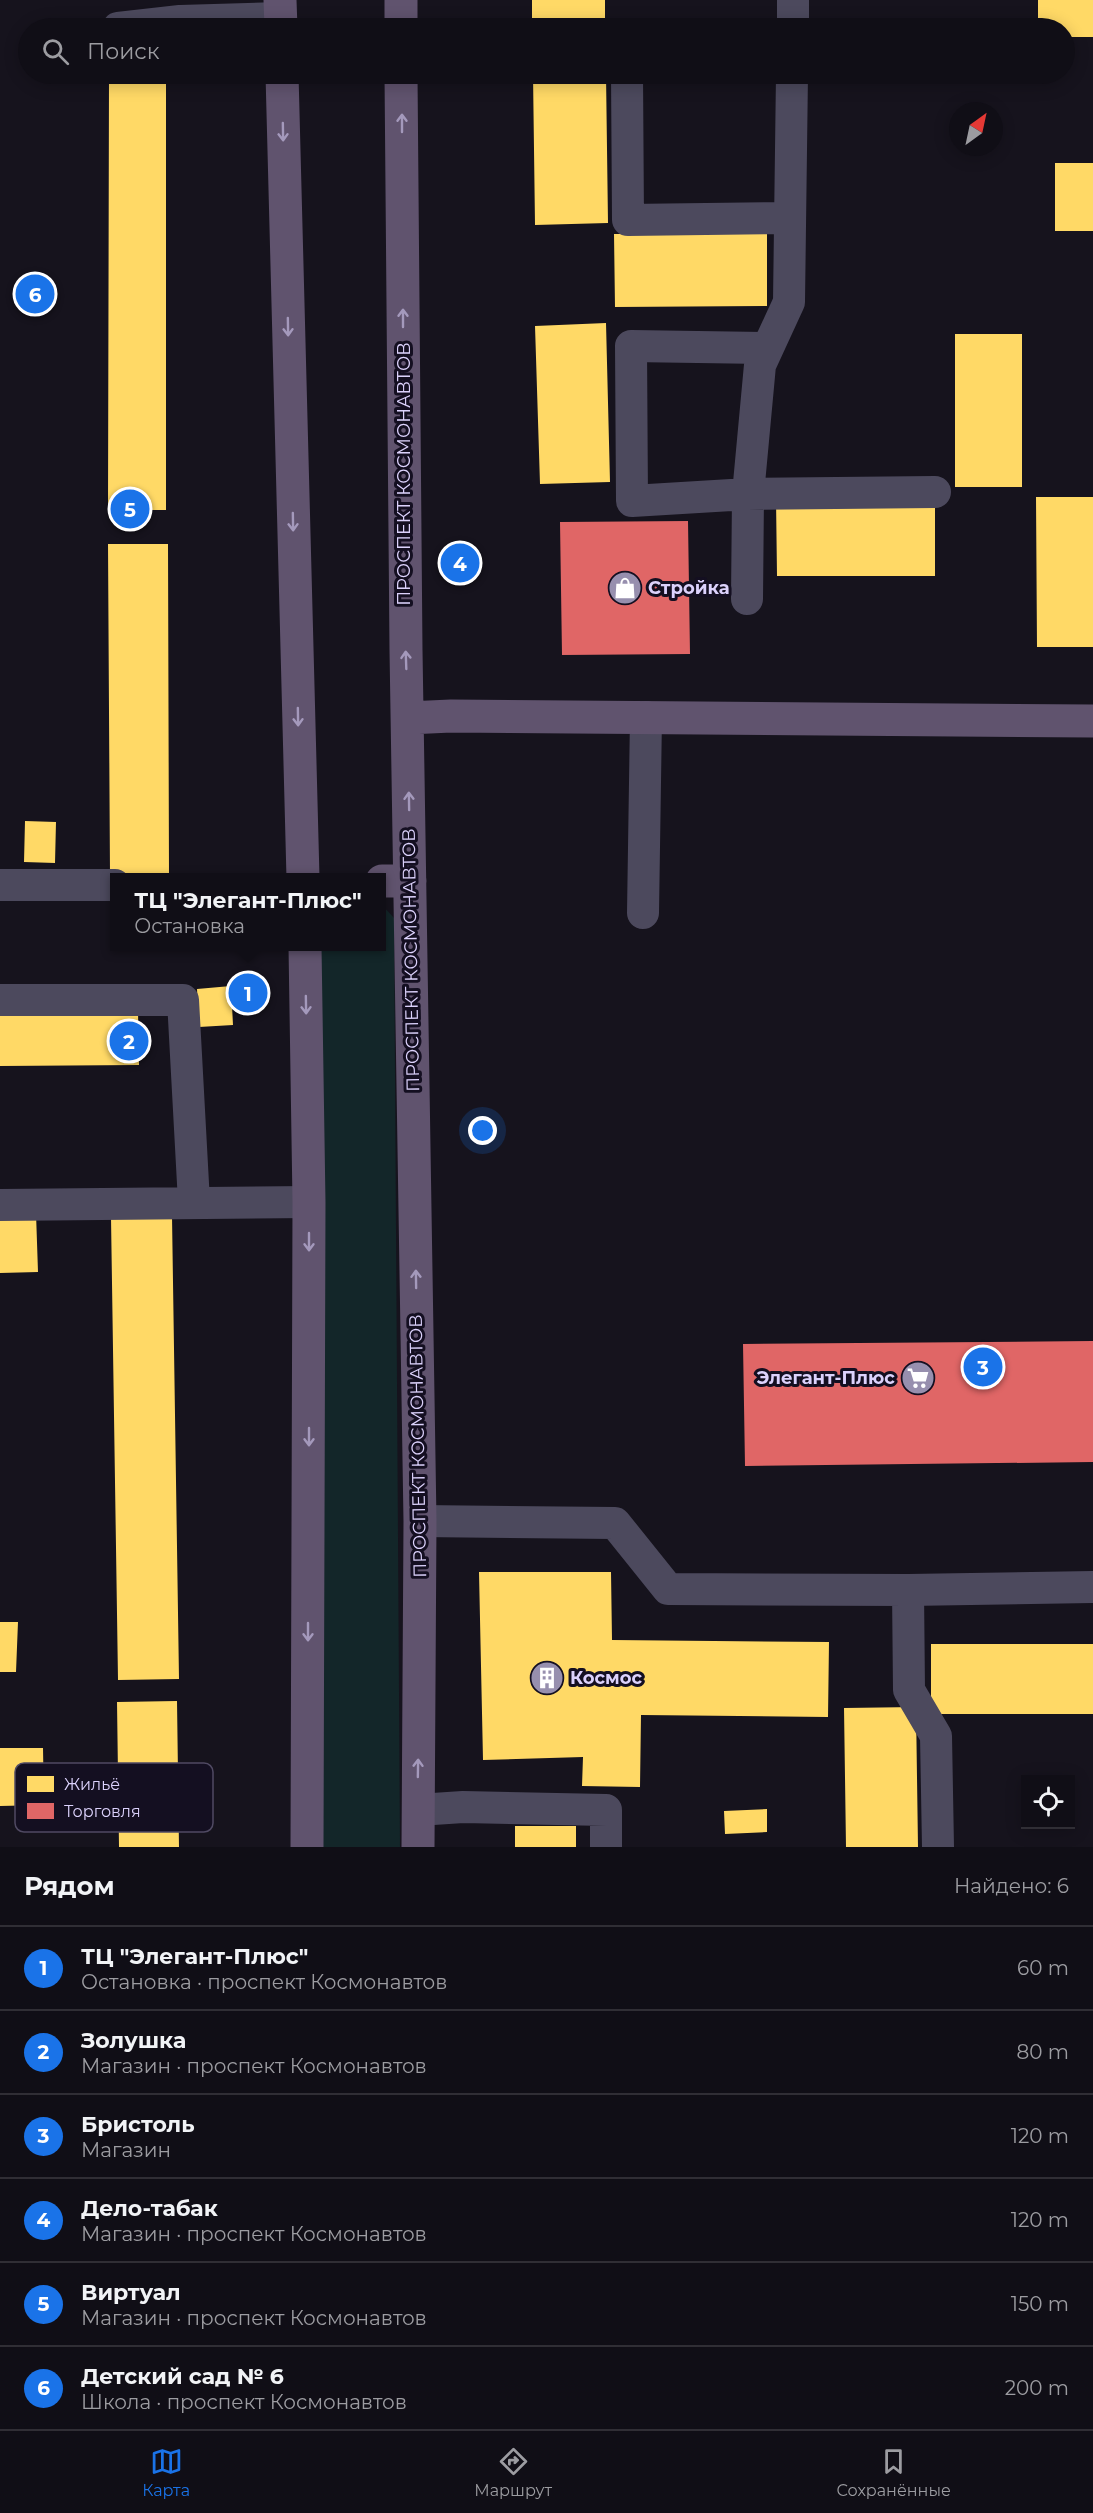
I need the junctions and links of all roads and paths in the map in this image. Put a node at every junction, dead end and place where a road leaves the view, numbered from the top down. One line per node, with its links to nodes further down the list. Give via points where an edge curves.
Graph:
1 (401, 0): 5 (main road)
2 (793, 0): 6 (street)
3 (280, 16): 4 (street)
4 (240, 18)
5 (401, 18)
6 (793, 18)
7 (282, 84): 19 (main road, one-way to 19)
8 (401, 84): 17 (main road, ПРОСПЕКТ КОСМОНАВТОВ, one-way to 8)
9 (627, 84): 11 (street, via 628,220)
10 (792, 84): 11 (street)
11 (790, 218): 12 (street, via 789,302)
12 (767, 348): 14 (street, via 760,365); 14 (street, via 631,346 632,501)
13 (935, 492): 14 (street)
14 (748, 494): 15 (street)
15 (747, 599)
16 (646, 717): 17 (main road); 18 (main road); 23 (street)
17 (408, 718): 20 (main road, ПРОСПЕКТ КОСМОНАВТОВ, one-way to 17)
18 (1093, 721)
19 (303, 873)
20 (396, 881): 29 (main road, ПРОСПЕКТ КОСМОНАВТОВ, one-way to 20)
21 (0, 885): 22 (street)
22 (110, 885)
23 (643, 913)
24 (304, 951): 27 (main road, one-way to 27)
25 (0, 1000): 26 (street, via 183,1000)
26 (194, 1202): 27 (street); 28 (street)
27 (309, 1202): 33 (main road, one-way to 33)
28 (0, 1205)
29 (420, 1521): 31 (street, via 615,1523 668,1589); 32 (main road, ПРОСПЕКТ КОСМОНАВТОВ, one-way to 29)
30 (1093, 1587): 31 (street)
31 (908, 1590): 36 (street, via 909,1690 936,1736)
32 (418, 1810): 34 (main road, ПРОСПЕКТ КОСМОНАВТОВ); 35 (street, via 606,1810)
33 (307, 1847)
34 (418, 1847)
35 (606, 1847)
36 (938, 1847)

